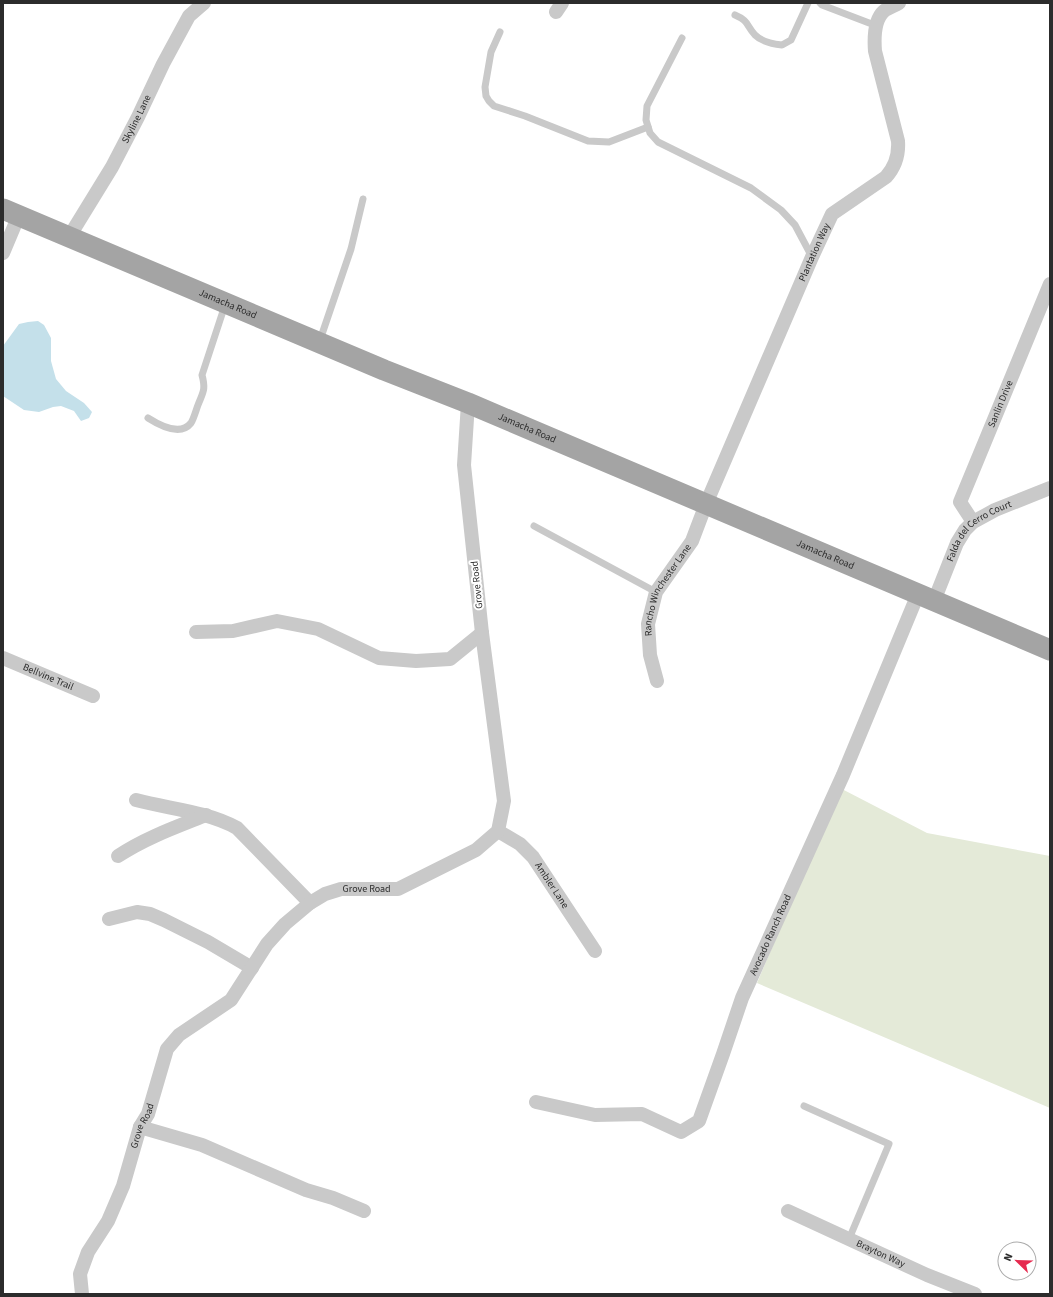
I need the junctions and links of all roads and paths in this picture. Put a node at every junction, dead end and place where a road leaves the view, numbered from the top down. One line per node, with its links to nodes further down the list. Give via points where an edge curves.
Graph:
1 (204, 3): 12 (street, Skyline Lane, via 189,16 112,167)
2 (808, 3): 5 (lane, via 791,40 782,45 767,42 756,36 744,18)
3 (820, 3): 6 (lane)
4 (898, 3): 6 (street, Plantation Way, via 884,11)
5 (735, 15)
6 (876, 26): 14 (street, Plantation Way, via 875,51 899,152 892,170 886,177 832,214)
7 (500, 32): 9 (lane, via 491,52 485,87 486,96 494,106 532,118 588,141 609,142)
8 (682, 38): 9 (lane, via 647,106)
9 (648, 127): 14 (lane, via 658,142 751,188 781,210 795,225)
10 (363, 199): 17 (lane, via 351,249)
11 (11, 212): 12 (main road, Jamacha Road); 13 (street)
12 (70, 237): 16 (main road, Jamacha Road)
13 (3, 253)
14 (812, 258): 21 (street, Plantation Way)
15 (1050, 284): 22 (street, Sanlin Drive, via 960,502)
16 (226, 303): 17 (main road, Jamacha Road); 19 (lane, via 202,376 205,386 191,422 186,427 169,429)
17 (320, 342): 18 (main road, Jamacha Road)
18 (468, 403): 21 (main road, Jamacha Road); 27 (street, Grove Road, via 464,465)
19 (148, 418)
20 (1050, 488): 22 (street, Falda del Cerro Court, via 995,510)
21 (706, 504): 24 (street, Rancho Winchester Lane, via 692,541); 25 (main road, Jamacha Road)
22 (973, 522): 25 (street, Falda del Cerro Court, via 964,530)
23 (534, 526): 24 (lane)
24 (656, 592): 30 (street, Rancho Winchester Lane, via 648,624 650,655)
25 (926, 597): 28 (main road, Jamacha Road); 40 (street, Avocado Ranch Road, via 742,998 699,1121 681,1132 642,1114 595,1115)
26 (196, 632): 27 (street, via 233,631 277,621 318,629 379,658 416,662 450,659)
27 (482, 633): 34 (street, Grove Road, via 504,802)
28 (1050, 650)
29 (3, 658): 31 (street, Bellvine Trail)
30 (657, 681)
31 (94, 696)
32 (136, 800): 33 (street)
33 (206, 815): 35 (street, via 153,837); 36 (street, via 237,828)
34 (498, 831): 36 (street, Grove Road, via 476,850 398,889 341,889 325,894); 38 (street, Ambler Lane, via 520,844 533,857)
35 (118, 856)
36 (310, 903): 39 (street, Grove Road, via 285,924 267,944)
37 (109, 919): 39 (street, via 137,912 150,914 208,942)
38 (595, 952)
39 (252, 968): 42 (street, Grove Road, via 231,1000 179,1035 167,1049 148,1114)
40 (536, 1102)
41 (804, 1106): 45 (lane, via 889,1144)
42 (140, 1127): 43 (street, via 202,1145 306,1190); 46 (street, Grove Road, via 123,1186 108,1221 88,1252 80,1274)
43 (364, 1211)
44 (788, 1211): 45 (street, Brayton Way)
45 (849, 1240): 47 (street, Brayton Way)
46 (82, 1294)
47 (974, 1294)

